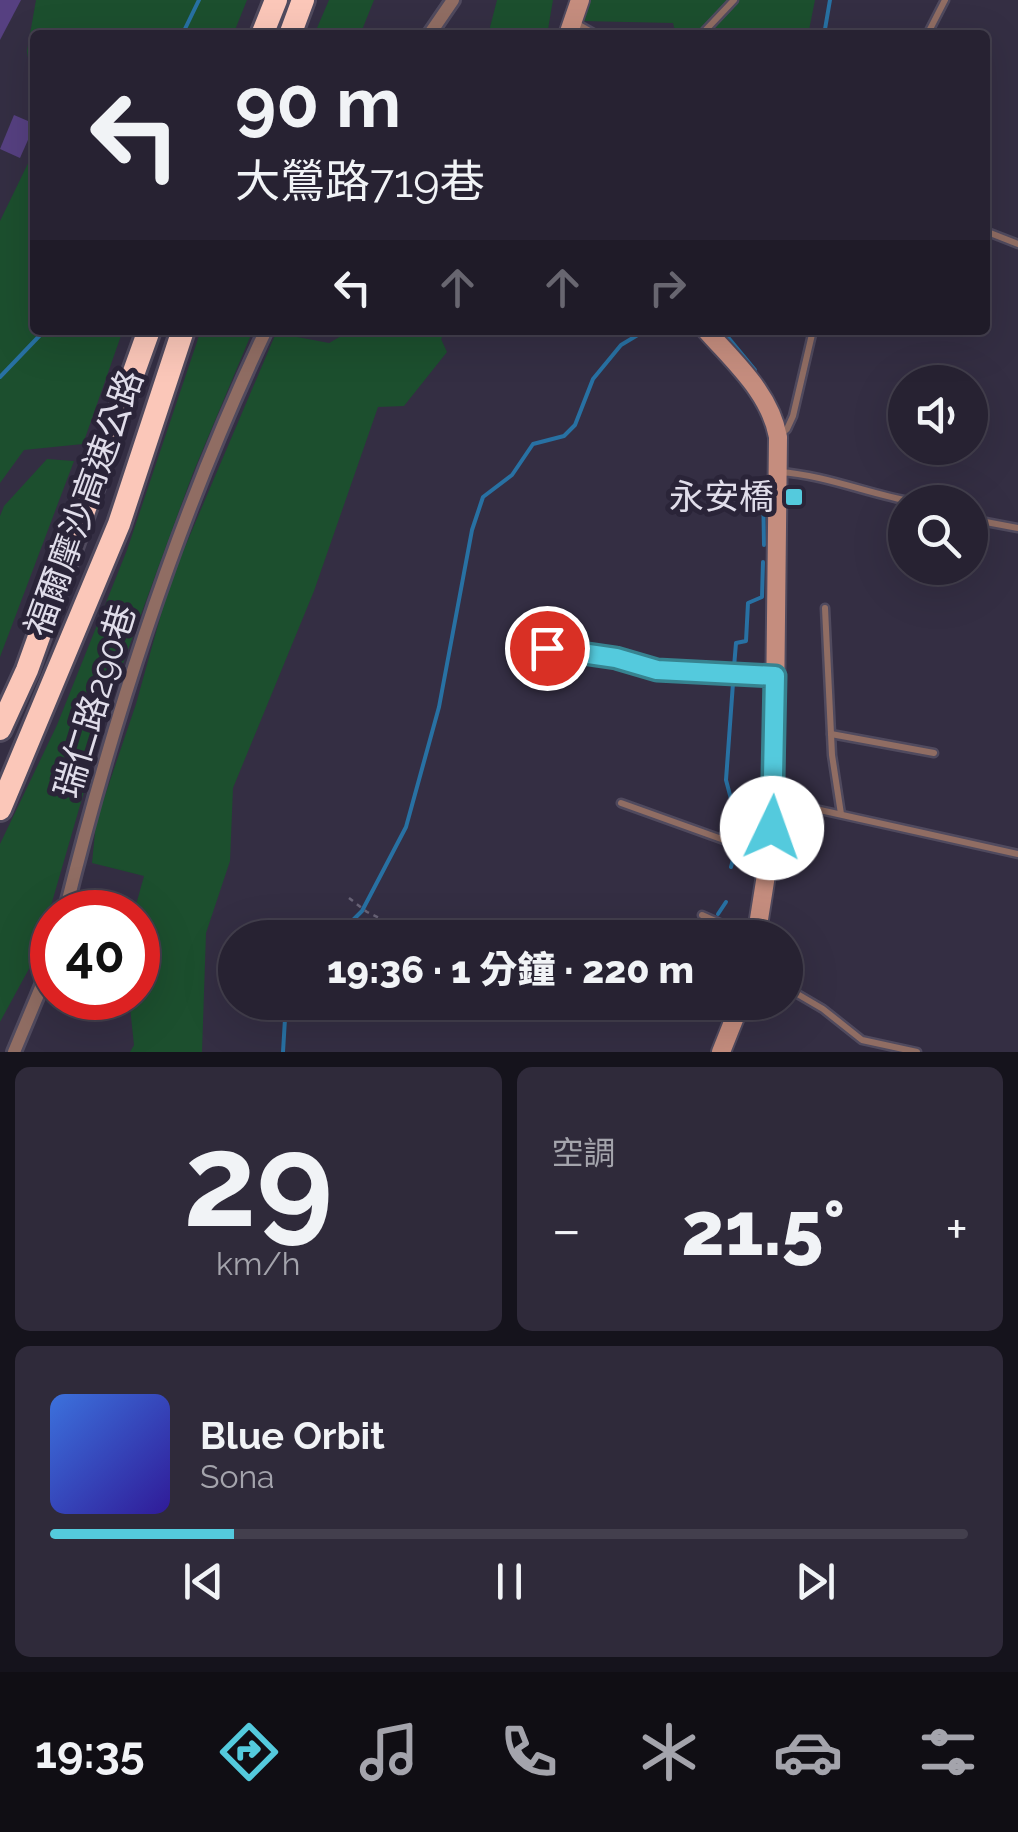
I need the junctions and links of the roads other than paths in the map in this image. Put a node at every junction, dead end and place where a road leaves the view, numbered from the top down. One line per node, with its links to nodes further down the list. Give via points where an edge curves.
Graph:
1 (276, 0): 8 (highway)
2 (303, 0): 9 (highway)
3 (453, 0): 10 (street)
4 (580, 0): 7 (street)
5 (734, 0): 11 (lane)
6 (945, 0): 12 (lane)
7 (570, 28)
8 (264, 30)
9 (292, 30)
10 (432, 30)
11 (706, 30)
12 (930, 30)
13 (990, 233): 14 (lane)
14 (1018, 244)
15 (147, 335): 28 (highway, 福爾摩沙高速公路)
16 (180, 335): 33 (highway, 福爾摩沙高速公路, via 119,524)
17 (264, 335): 37 (street, 瑞仁路290巷, via 190,510)
18 (710, 335): 20 (street, via 761,394)
19 (812, 335): 20 (lane, via 793,416)
20 (778, 437): 21 (street)
21 (778, 472): 22 (lane, via 816,474); 27 (street)
22 (888, 498)
23 (988, 522): 24 (lane)
24 (1018, 528)
25 (825, 608): 29 (lane)
26 (547, 648): 27 (lane, via 657,670)
27 (775, 676): 31 (street)
28 (0, 728)
29 (830, 734): 30 (lane); 34 (lane)
30 (934, 753)
31 (774, 800): 34 (lane); 36 (street)
32 (622, 803): 36 (lane)
33 (0, 808)
34 (841, 814): 35 (lane)
35 (1018, 854)
36 (770, 856): 40 (street)
37 (70, 890)
38 (702, 916): 39 (lane)
39 (711, 920)
40 (758, 920)
41 (803, 997): 46 (lane, via 862,1040)
42 (30, 1014): 44 (street)
43 (735, 1020): 45 (street)
44 (14, 1052)
45 (721, 1052)
46 (917, 1052)

